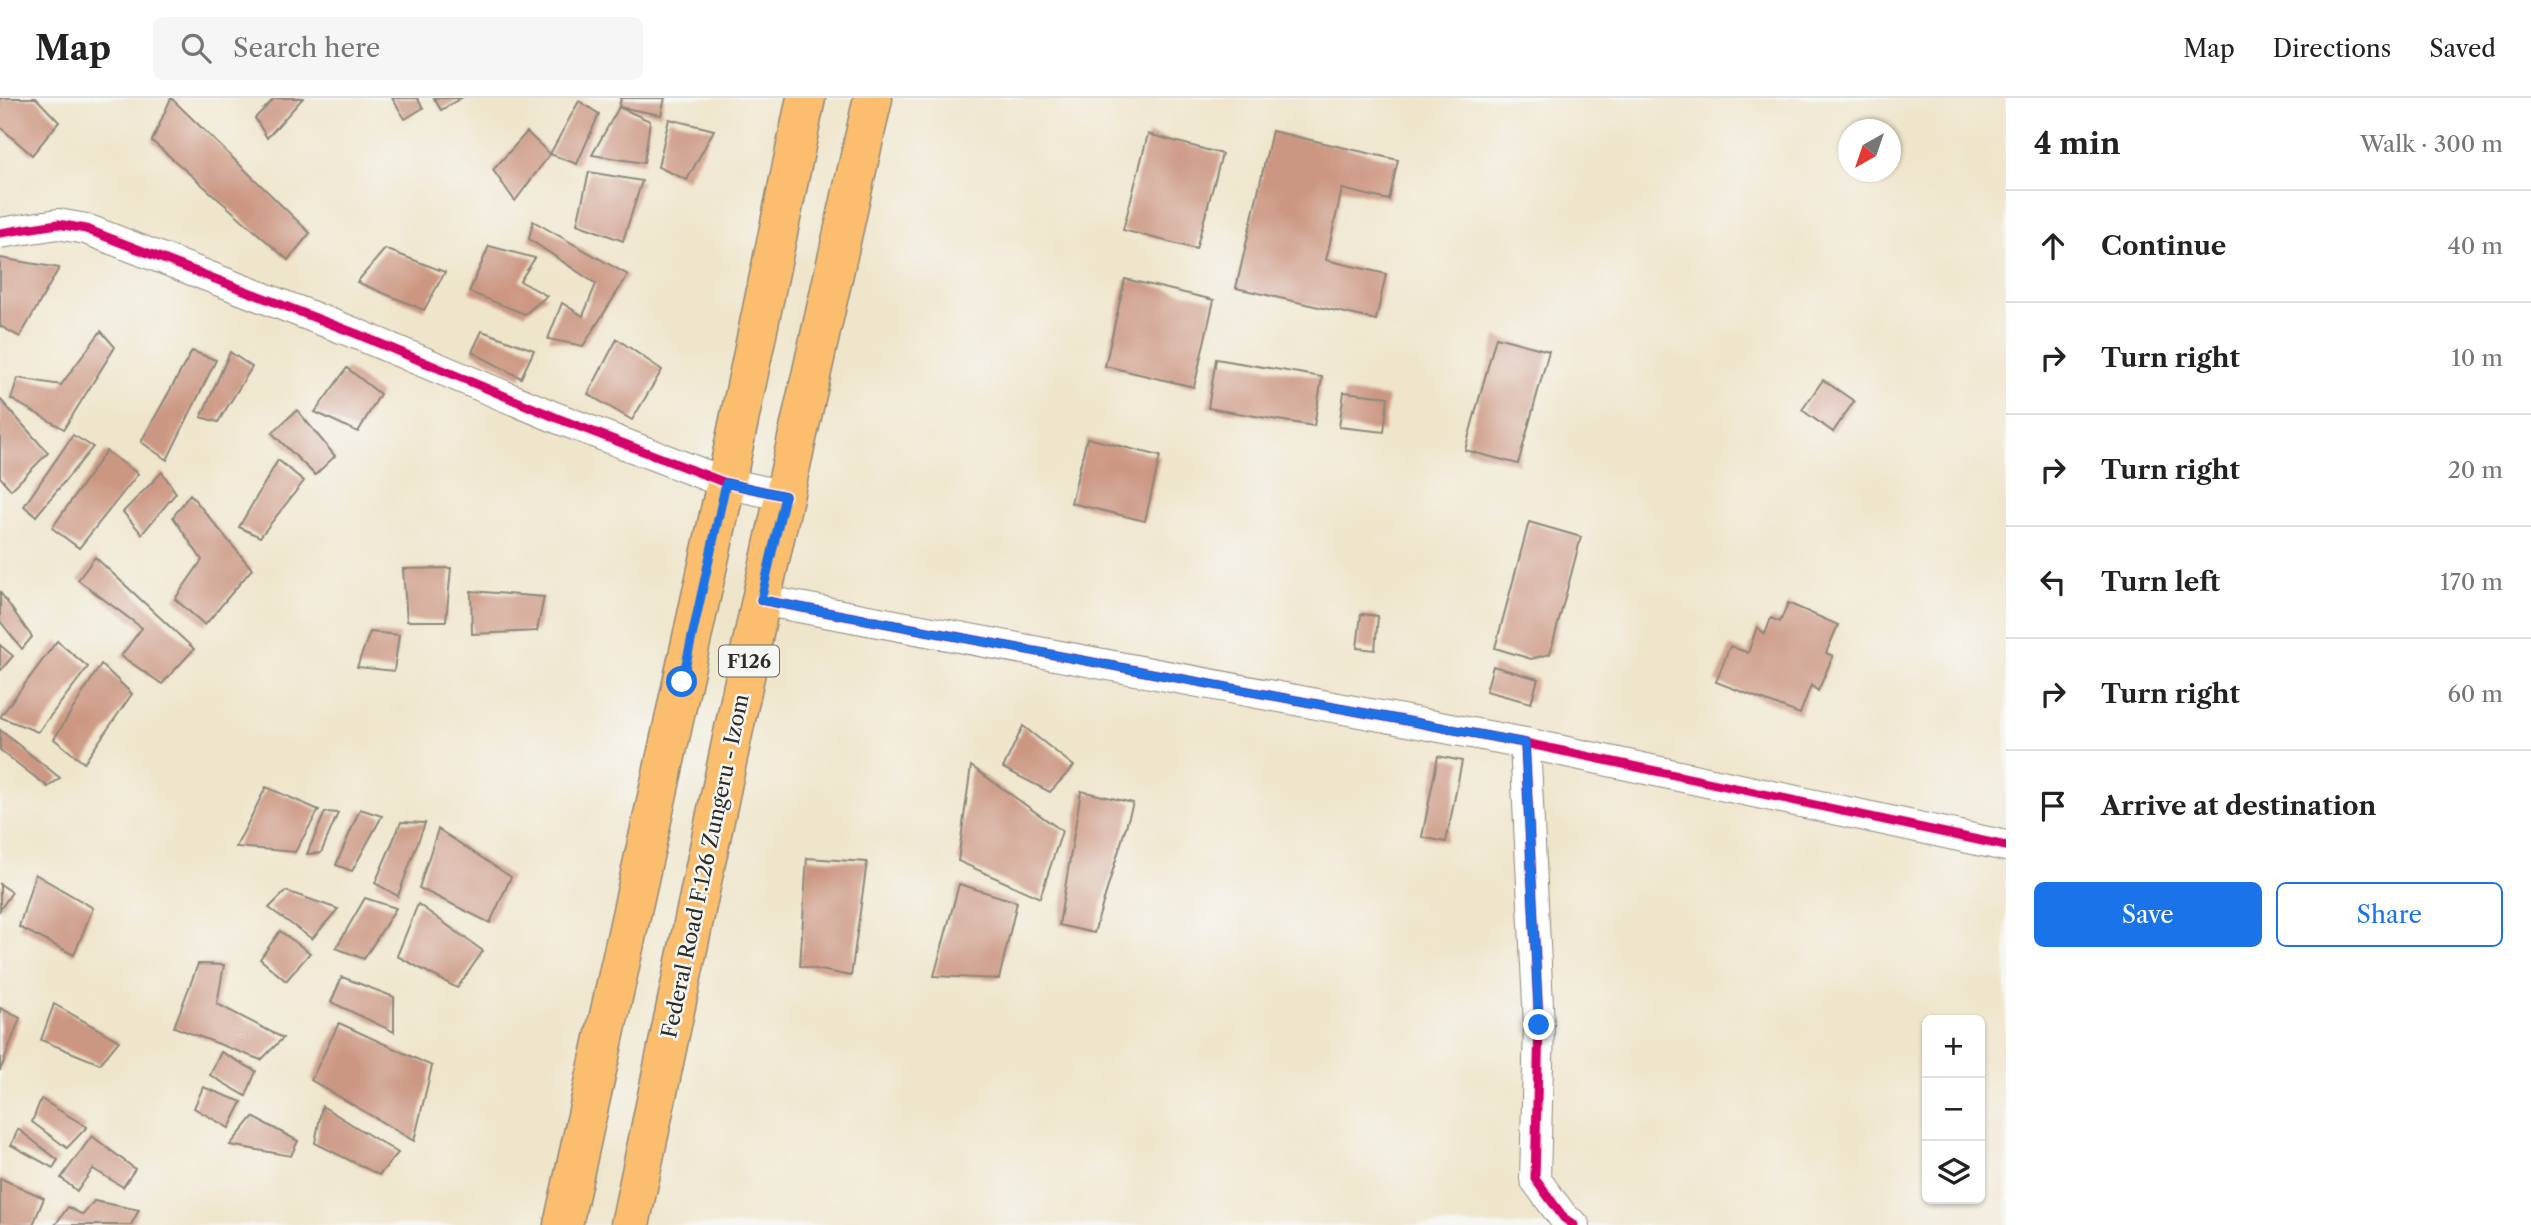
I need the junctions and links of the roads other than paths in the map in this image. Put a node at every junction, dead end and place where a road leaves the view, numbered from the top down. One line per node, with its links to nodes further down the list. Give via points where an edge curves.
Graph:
1 (806, 98): 4 (main road, F126)
2 (873, 98): 5 (main road, Federal Road F.126 Zungeru - Izom / F126)
3 (0, 233): 4 (street, via 58,224 86,229)
4 (726, 483): 5 (street); 9 (main road, F126)
5 (785, 496): 6 (main road, Federal Road F.126 Zungeru - Izom / F126)
6 (761, 600): 7 (street); 10 (main road, Federal Road F.126 Zungeru - Izom / F126)
7 (1525, 743): 8 (street); 11 (street, via 1539,1025 1535,1179)
8 (2006, 846)
9 (564, 1225)
10 (630, 1225)
11 (1574, 1225)

